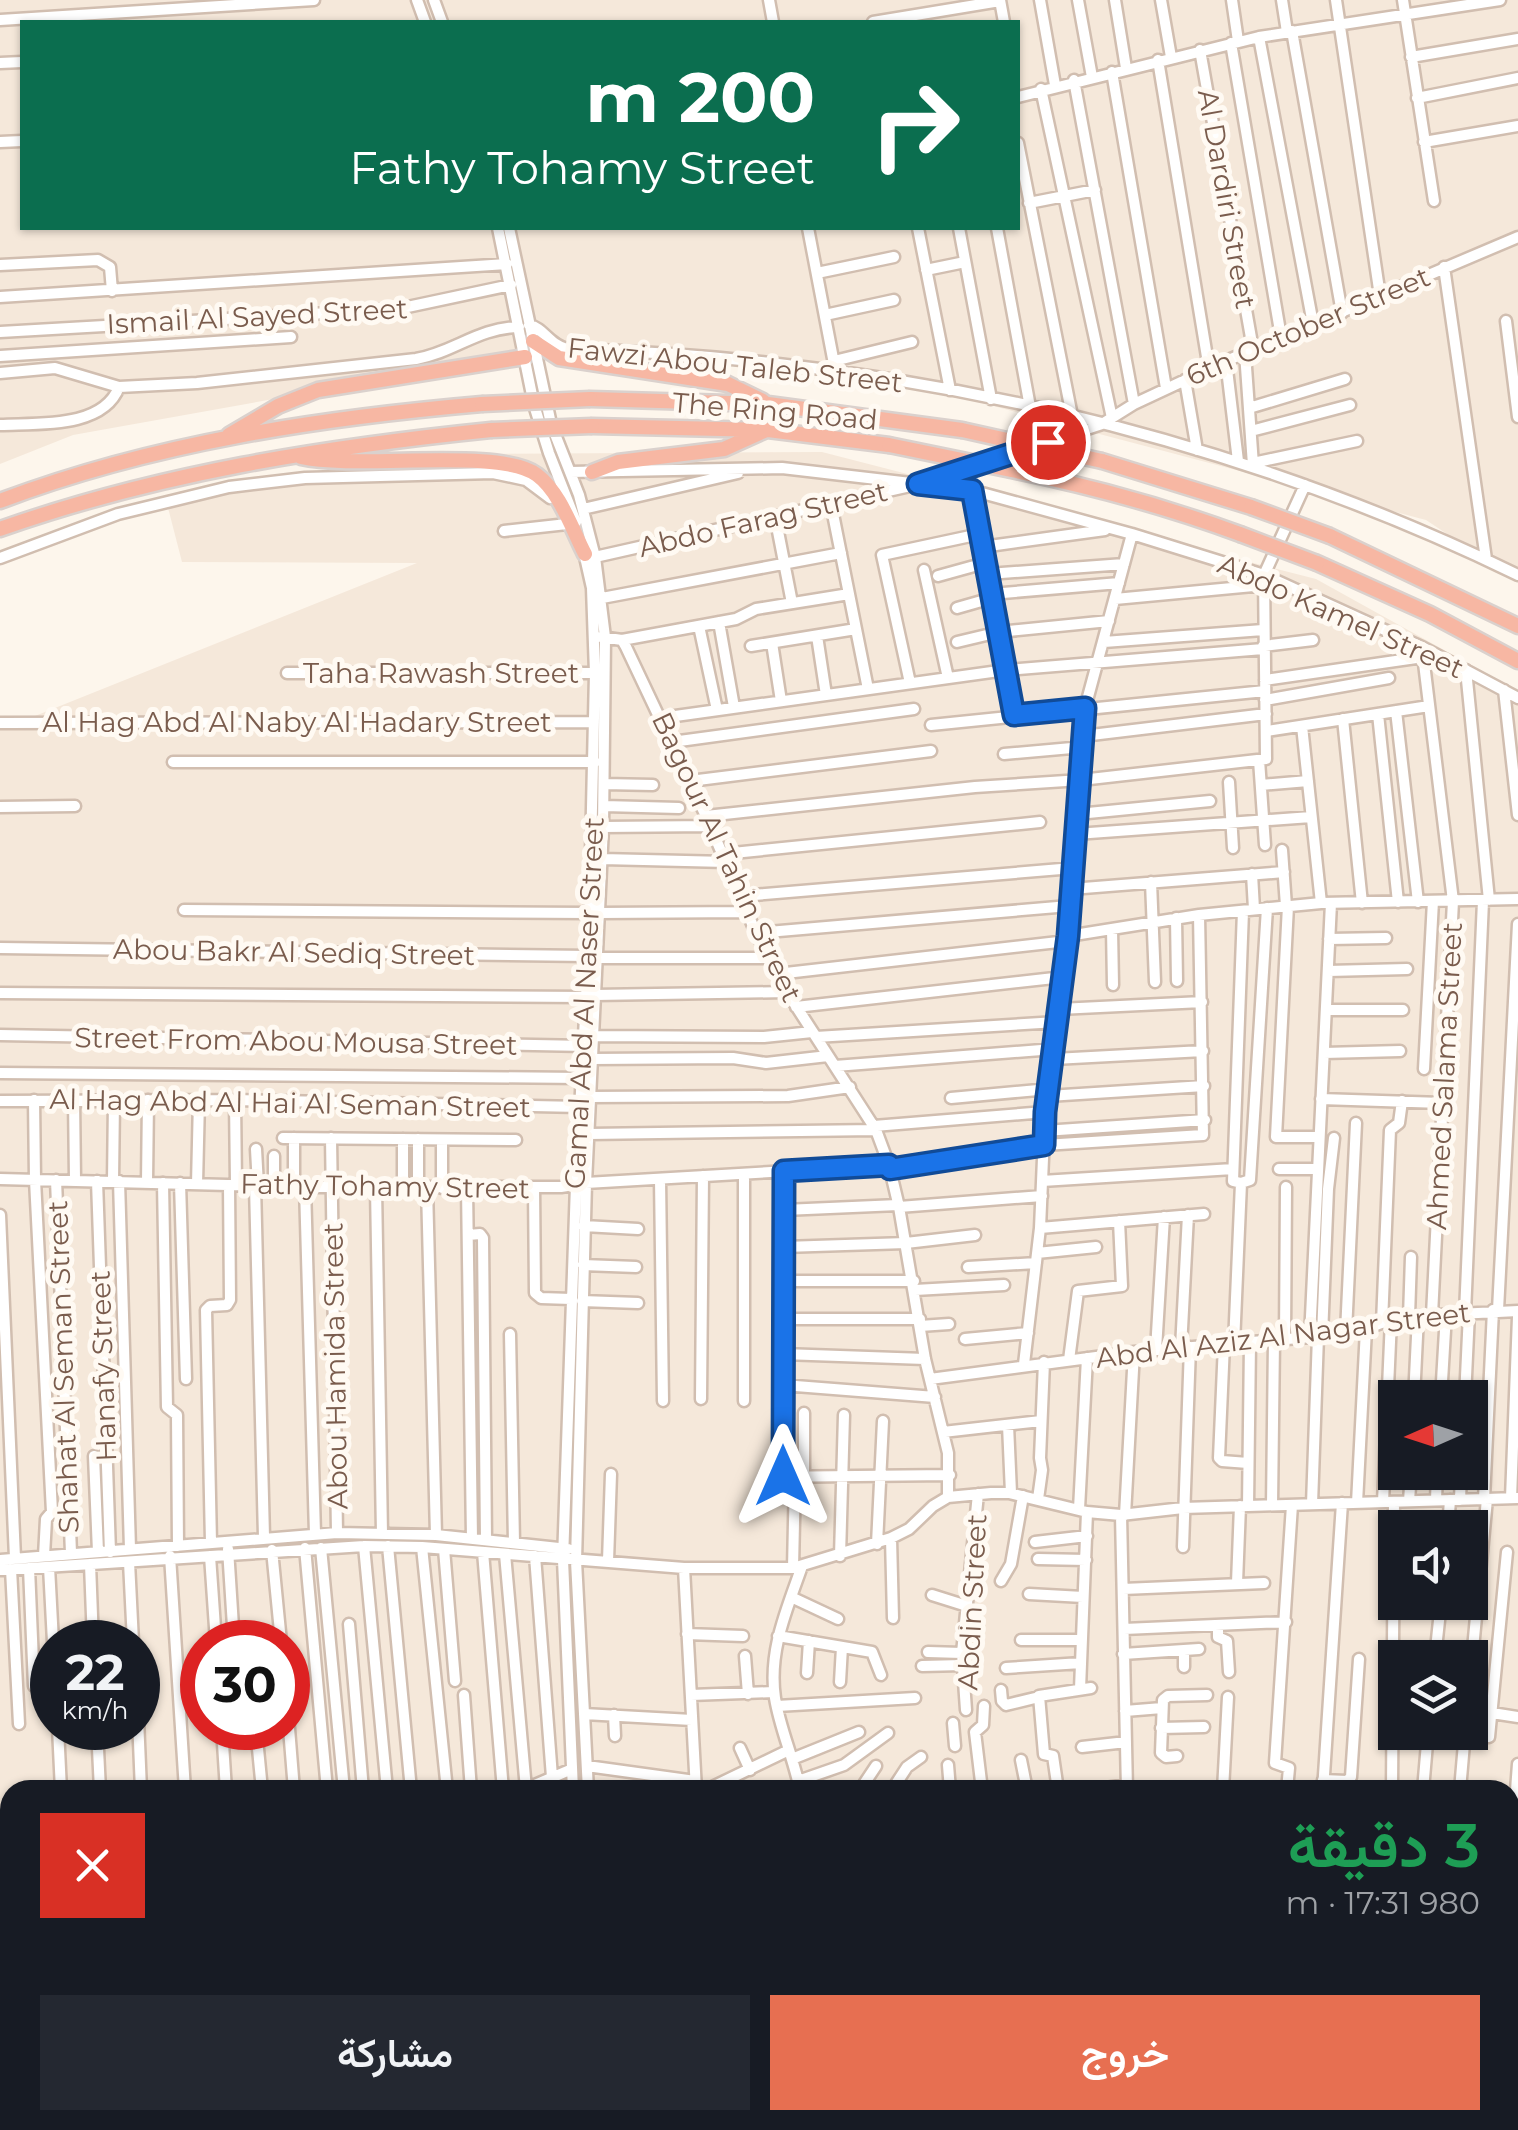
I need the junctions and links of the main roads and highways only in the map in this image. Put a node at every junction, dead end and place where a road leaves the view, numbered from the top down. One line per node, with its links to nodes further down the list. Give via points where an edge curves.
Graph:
1 (527, 331): 3 (highway, via 559,358 728,384)
2 (525, 357): 5 (highway, via 318,390)
3 (768, 404): 5 (highway, The Ring Road, bridge, via 482,404); 11 (highway, The Ring Road, bridge, via 962,430 1102,461 1330,536)
4 (768, 430): 6 (highway, The Ring Road, bridge, via 490,430); 7 (highway, via 724,449 618,462); 12 (highway, The Ring Road, bridge, via 888,445 1164,506 1317,562)
5 (220, 441): 8 (highway, The Ring Road)
6 (291, 455): 9 (highway, The Ring Road, via 136,487); 10 (highway, via 340,464 478,461 522,467 546,484)
7 (592, 472)
8 (0, 501)
9 (0, 528)
10 (589, 559)
11 (1518, 626)
12 (1518, 661)

